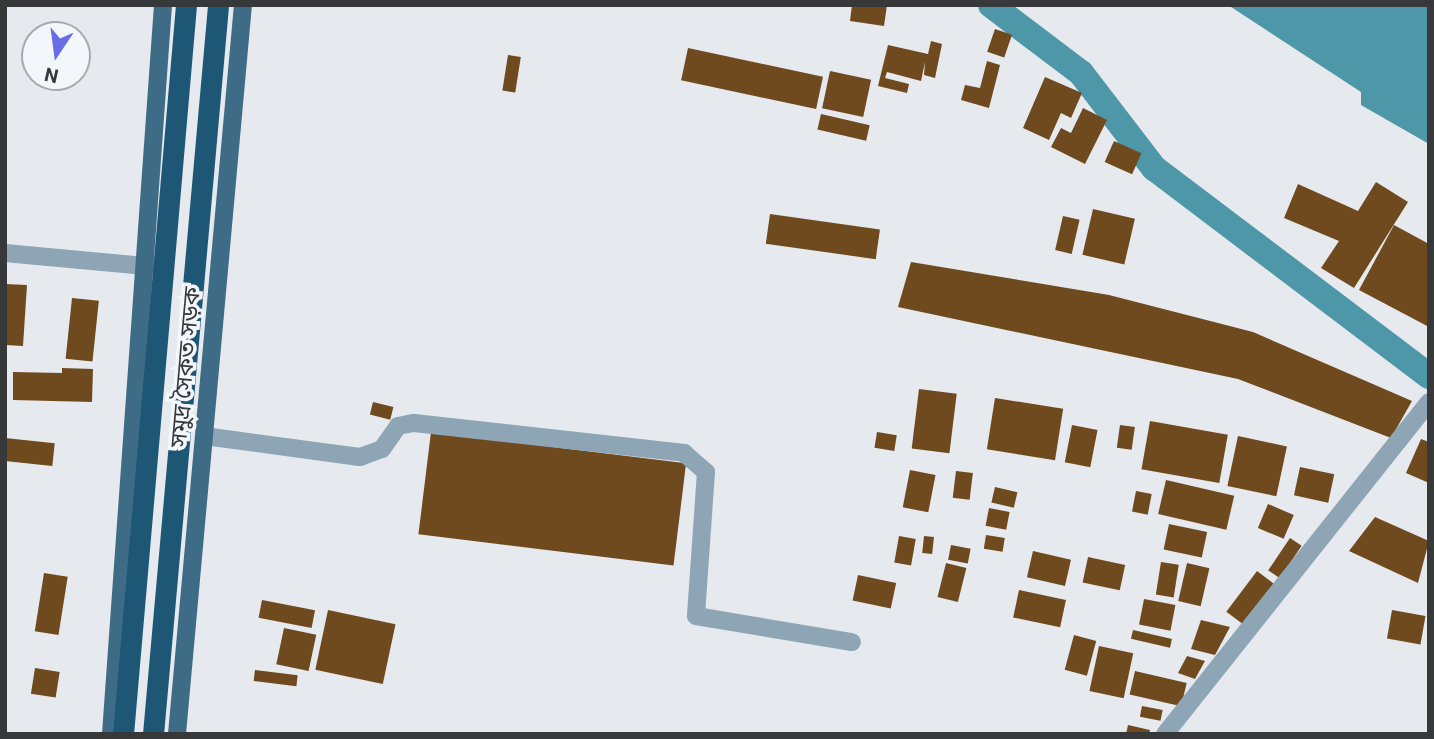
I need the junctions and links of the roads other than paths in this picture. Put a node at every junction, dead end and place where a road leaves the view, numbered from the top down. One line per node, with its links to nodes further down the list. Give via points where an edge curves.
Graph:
1 (163, 5): 6 (main road, সমুদ্র সৈকত সড়ক)
2 (186, 5): 11 (highway)
3 (218, 5): 12 (highway)
4 (243, 5): 8 (main road, সমুদ্র সৈকত সড়ক)
5 (5, 253): 6 (street)
6 (145, 265): 10 (main road, সমুদ্র সৈকত সড়ক)
7 (1429, 402): 14 (street)
8 (204, 436): 9 (street, via 360,457 382,449 398,426 414,423 684,453 706,472 696,616); 13 (main road, সমুদ্র সৈকত সড়ক)
9 (852, 642)
10 (111, 734)
11 (123, 734)
12 (153, 734)
13 (177, 734)
14 (1166, 734)

